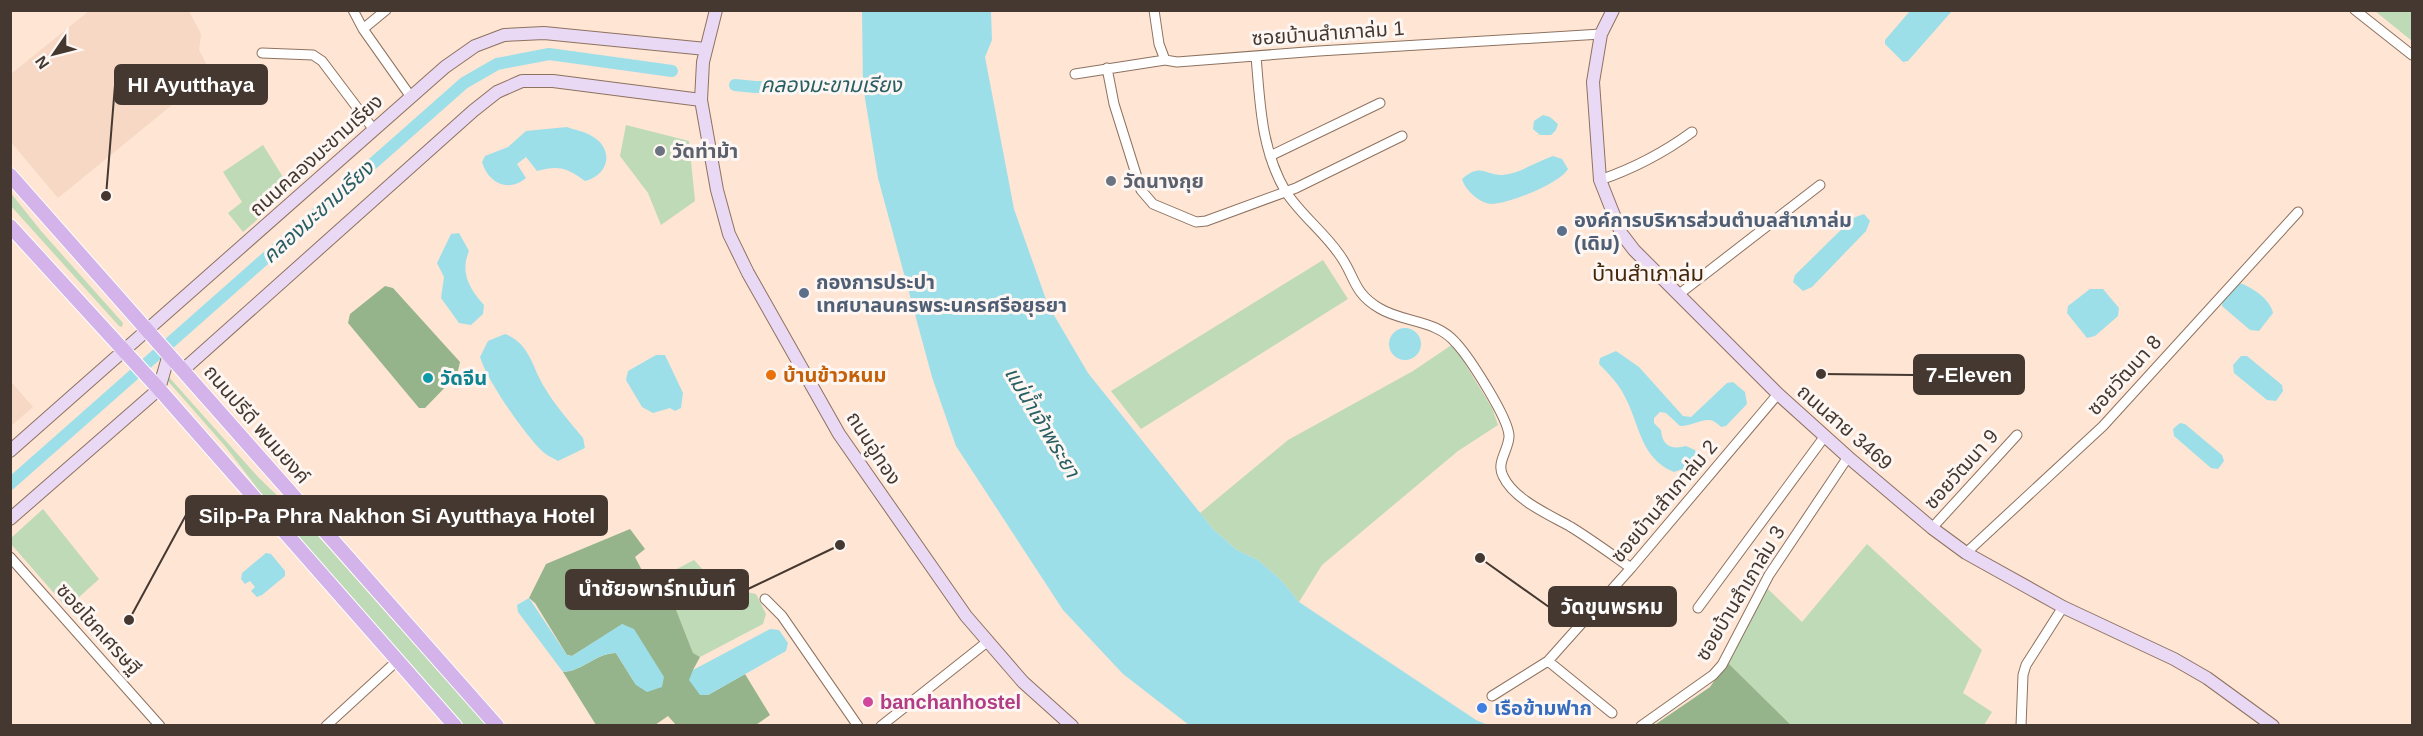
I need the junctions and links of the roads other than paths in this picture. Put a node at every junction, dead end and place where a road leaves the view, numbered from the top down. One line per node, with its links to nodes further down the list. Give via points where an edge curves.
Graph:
1 (353, 10): 7 (street)
2 (386, 10): 7 (street)
3 (716, 10): 9 (street, ถนนอู่ทอง)
4 (1154, 10): 13 (street)
5 (1613, 10): 8 (street, ถนนสาย 3469)
6 (2355, 10): 11 (street)
7 (363, 29): 16 (street)
8 (1601, 34): 12 (street, ซอยบ้านสำเภาล่ม 1); 24 (street, ถนนสาย 3469, via 1593,82)
9 (706, 49): 16 (street, ถนนคลองมะขามเรียง, via 544,33 504,35 475,46); 17 (street, ถนนอู่ทอง)
10 (262, 53): 19 (street, via 313,55 322,61)
11 (2412, 55)
12 (1256, 56): 13 (street, ซอยบ้านสำเภาล่ม 1); 22 (street, via 1262,128)
13 (1165, 60): 14 (street, ซอยบ้านสำเภาล่ม 1)
14 (1107, 68): 15 (street, ซอยบ้านสำเภาล่ม 1); 26 (street, via 1141,190 1153,204 1196,222)
15 (1075, 74)
16 (411, 97): 19 (street, ถนนคลองมะขามเรียง)
17 (701, 100): 32 (street, via 553,81 522,81 497,93); 47 (street, ถนนอู่ทอง, via 717,190 729,234 748,273 839,434)
18 (1380, 103): 22 (street)
19 (374, 130): 30 (street, ถนนคลองมะขามเรียง)
20 (1692, 132): 24 (street, via 1662,154)
21 (1402, 136): 26 (street)
22 (1270, 156): 26 (street)
23 (10, 175): 30 (main road, ถนนปรีดี พนมยงค์)
24 (1600, 180): 29 (street, ถนนสาย 3469, via 1621,233)
25 (1820, 185): 29 (street)
26 (1286, 192): 43 (street, via 1329,239 1365,297 1380,309 1430,324 1456,343 1506,424 1509,437 1500,468 1513,490)
27 (2298, 212): 41 (street, ซอยวัฒนา 8, via 2103,426)
28 (10, 226): 31 (main road)
29 (1678, 295): 34 (street, ถนนสาย 3469)
30 (151, 334): 31 (street, ถนนคลองมะขามเรียง); 32 (main road, ถนนปรีดี พนมยงค์)
31 (128, 355): 33 (main road); 37 (street, ถนนคลองมะขามเรียง)
32 (173, 363): 33 (street); 55 (main road, ถนนปรีดี พนมยงค์)
33 (155, 385): 39 (street); 48 (main road)
34 (1778, 394): 36 (street, ถนนสาย 3469); 43 (street, ซอยบ้านสำเภาล่ม 2)
35 (2017, 435): 40 (street, ซอยวัฒนา 9)
36 (1825, 436): 38 (street, ถนนสาย 3469); 46 (street)
37 (10, 451)
38 (1848, 457): 40 (street, ถนนสาย 3469); 59 (street, ซอยบ้านสำเภาล่ม 3, via 1769,575 1722,665)
39 (10, 519)
40 (1932, 528): 41 (street, ถนนสาย 3469)
41 (1966, 553): 45 (street, ถนนสาย 3469)
42 (10, 557): 52 (street, ซอยโชคเศรษฐี)
43 (1631, 568): 49 (street, ซอยบ้านสำเภาล่ม 2)
44 (765, 599): 56 (street, via 782,616)
45 (2062, 607): 60 (street, via 2026,665); 61 (street, ถนนสาย 3469, via 2174,659)
46 (1698, 608)
47 (987, 642): 57 (street); 58 (street, ถนนอู่ทอง, via 1023,682)
48 (398, 660): 53 (street); 54 (main road)
49 (1548, 661): 50 (street, ซอยบ้านสำเภาล่ม 2); 51 (street)
50 (1492, 696)
51 (1612, 712)
52 (155, 724)
53 (326, 726)
54 (455, 726)
55 (497, 726)
56 (858, 726)
57 (881, 726)
58 (1072, 726)
59 (1641, 726)
60 (2021, 726)
61 (2273, 726)

